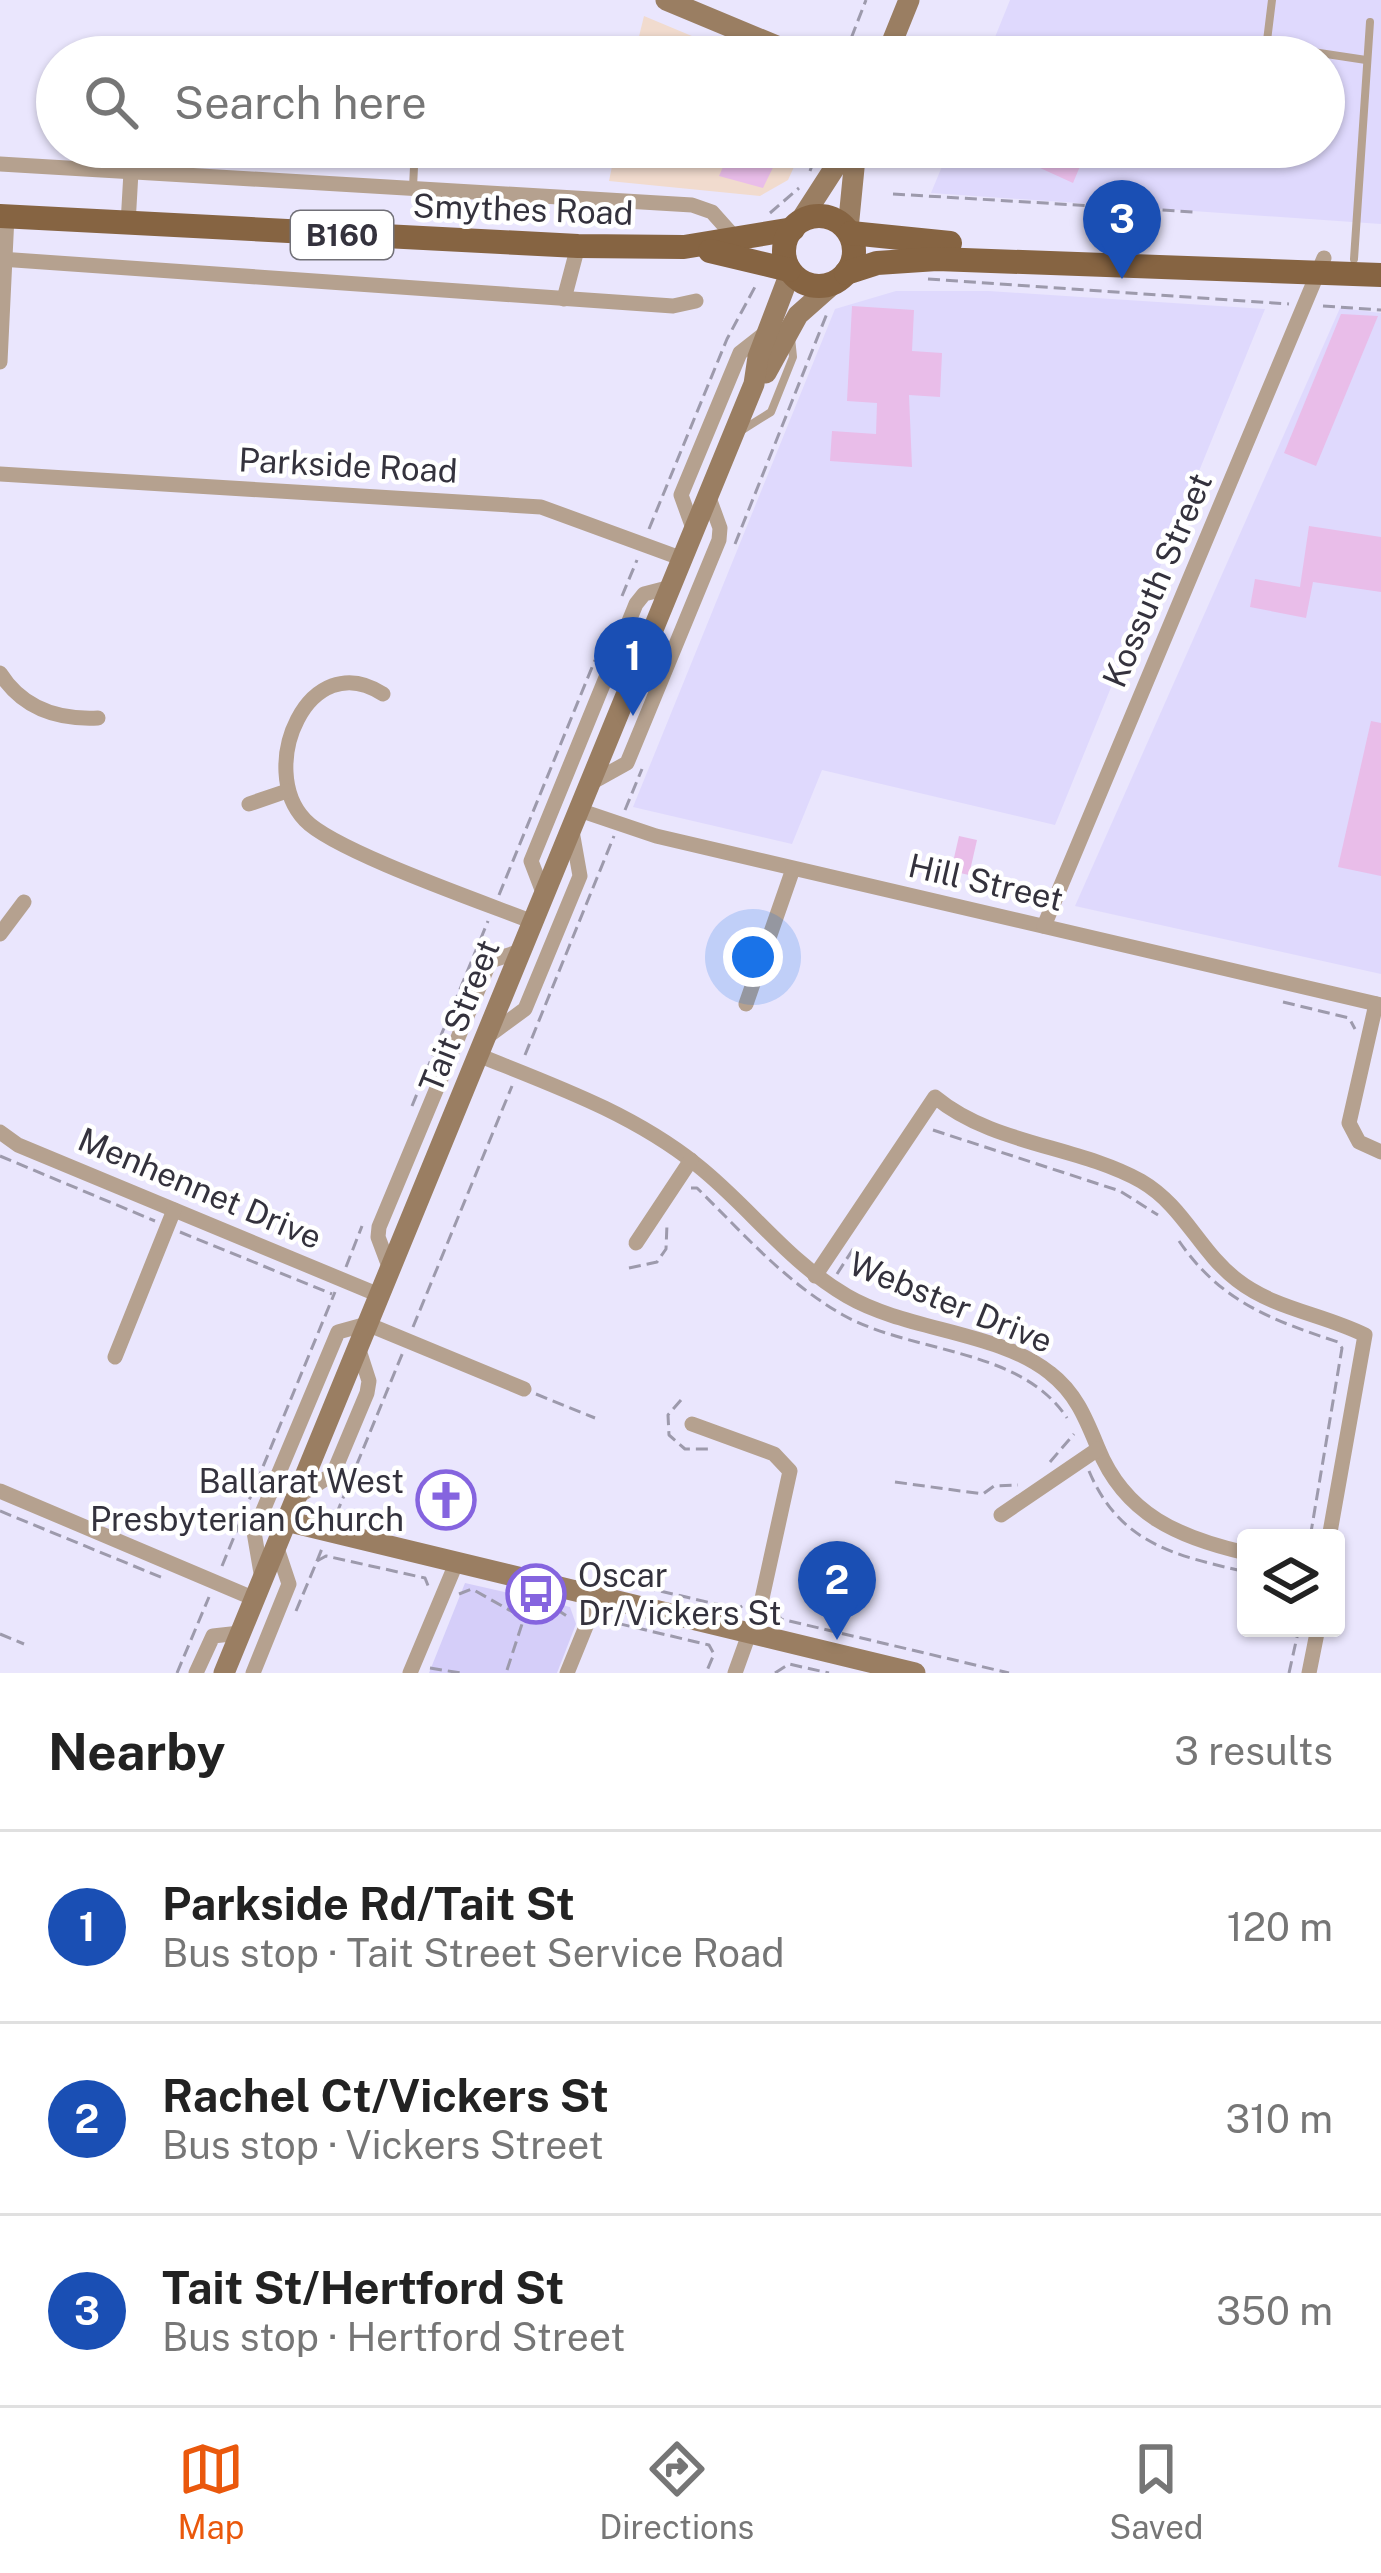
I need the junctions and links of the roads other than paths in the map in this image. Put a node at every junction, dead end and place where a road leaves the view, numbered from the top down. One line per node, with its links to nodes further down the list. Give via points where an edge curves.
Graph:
1 (666, 0): 5 (street)
2 (909, 0): 6 (street)
3 (1272, 0): 7 (lane)
4 (1370, 22): 9 (lane)
5 (753, 36)
6 (894, 36)
7 (1268, 36)
8 (1345, 57): 9 (lane)
9 (1366, 60): 25 (lane)
10 (0, 164): 11 (street)
11 (36, 166)
12 (66, 168): 16 (street)
13 (414, 168): 17 (lane)
14 (837, 168): 20 (street)
15 (852, 168): 21 (street)
16 (131, 172): 17 (street); 19 (street)
17 (413, 189): 22 (street, via 699,206)
18 (3, 216): 19 (main road, Smythes Road / B160); 26 (street)
19 (128, 224): 23 (main road, Smythes Road / B160)
20 (796, 226): 21 (main road, B160, via 828,217); 22 (main road, Smythes Road / B160); 29 (main road, via 784,248)
21 (850, 231): 28 (main road, B160); 31 (main road, via 854,258)
22 (738, 240): 24 (main road, Smythes Road / B160)
23 (578, 246): 24 (main road, Smythes Road / B160); 32 (street)
24 (684, 247): 29 (main road, Smythes Road / B160)
25 (1354, 259): 27 (main road, B160); 28 (main road, B160)
26 (3, 260): 32 (street); 35 (street)
27 (1381, 261)
28 (1321, 264): 30 (main road, B160); 31 (main road, B160, via 938,259 888,262); 53 (street, Kossuth Street)
29 (789, 271): 31 (main road, B160, via 808,284); 34 (street, Tait Street)
30 (1381, 275)
31 (839, 285): 34 (street, Tait Street)
32 (565, 299): 33 (street)
33 (696, 301)
34 (781, 326): 36 (street, Tait Street); 36 (lane, via 794,353 770,415); 39 (street, via 740,352 681,495)
35 (0, 362)
36 (732, 438): 38 (street, Tait Street)
37 (0, 474): 40 (street, Parkside Road, via 541,507)
38 (708, 496): 39 (street, Tait Street); 45 (street, via 719,540 627,763)
39 (694, 531): 40 (street, Tait Street)
40 (682, 559): 41 (street, Tait Street)
41 (671, 587): 45 (street, Tait Street); 50 (street, via 636,604 531,861)
42 (0, 673): 44 (street, via 41,710)
43 (383, 694): 46 (street, via 346,682 313,696 286,755)
44 (98, 718)
45 (591, 783): 48 (street, Tait Street)
46 (287, 791): 47 (street); 52 (street, via 319,832)
47 (249, 804)
48 (575, 819): 49 (street, Hill Street); 50 (street, Tait Street); 58 (street, via 582,869 562,920 524,1011)
49 (794, 868): 53 (street, Hill Street); 56 (street)
50 (544, 896): 52 (street, Tait Street)
51 (24, 902): 54 (street)
52 (533, 922): 55 (street, Tait Street)
53 (1044, 926): 57 (street, Hill Street)
54 (0, 934)
55 (521, 951): 58 (street, Tait Street); 64 (street, via 489,962 378,1231)
56 (746, 1004)
57 (1378, 1005): 60 (street, via 1349,1126 1359,1142)
58 (482, 1047): 61 (street, Webster Drive, via 639,1124); 64 (street, Tait Street)
59 (0, 1132): 62 (street, Menhennet Drive)
60 (1381, 1152)
61 (691, 1160): 63 (street); 65 (street, Webster Drive)
62 (171, 1218): 66 (street, Menhennet Drive, via 337,1287); 68 (street)
63 (636, 1244)
64 (390, 1269): 66 (street, Tait Street)
65 (822, 1281): 71 (street, Webster Drive, via 892,1317 1040,1366 1075,1398); 75 (street, via 935,1097 965,1119 1138,1180 1171,1202 1251,1290 1365,1335)
66 (379, 1295): 67 (street, Tait Street)
67 (367, 1324): 69 (street); 73 (street, Tait Street); 80 (street, via 334,1337 263,1508 253,1538)
68 (116, 1357)
69 (524, 1389)
70 (692, 1424): 82 (street, via 774,1454 788,1467 791,1482)
71 (1098, 1449): 74 (street); 77 (street, Webster Drive, via 1148,1516)
72 (0, 1491): 80 (street, via 215,1582)
73 (291, 1511): 76 (street, Tait Street); 78 (street, via 328,1534)
74 (1001, 1515)
75 (1331, 1529)
76 (276, 1545): 80 (street, Tait Street); 86 (street, via 289,1584)
77 (1237, 1551)
78 (455, 1566): 79 (street); 87 (street, via 446,1606)
79 (603, 1588): 82 (street); 88 (street)
80 (258, 1590): 81 (street, Tait Street)
81 (240, 1633): 84 (street, via 213,1636); 85 (street, Tait Street)
82 (752, 1634): 89 (street); 90 (street)
83 (1316, 1637): 91 (street)
84 (196, 1673)
85 (224, 1673)
86 (253, 1673)
87 (410, 1673)
88 (567, 1673)
89 (735, 1673)
90 (915, 1673)
91 (1309, 1673)

